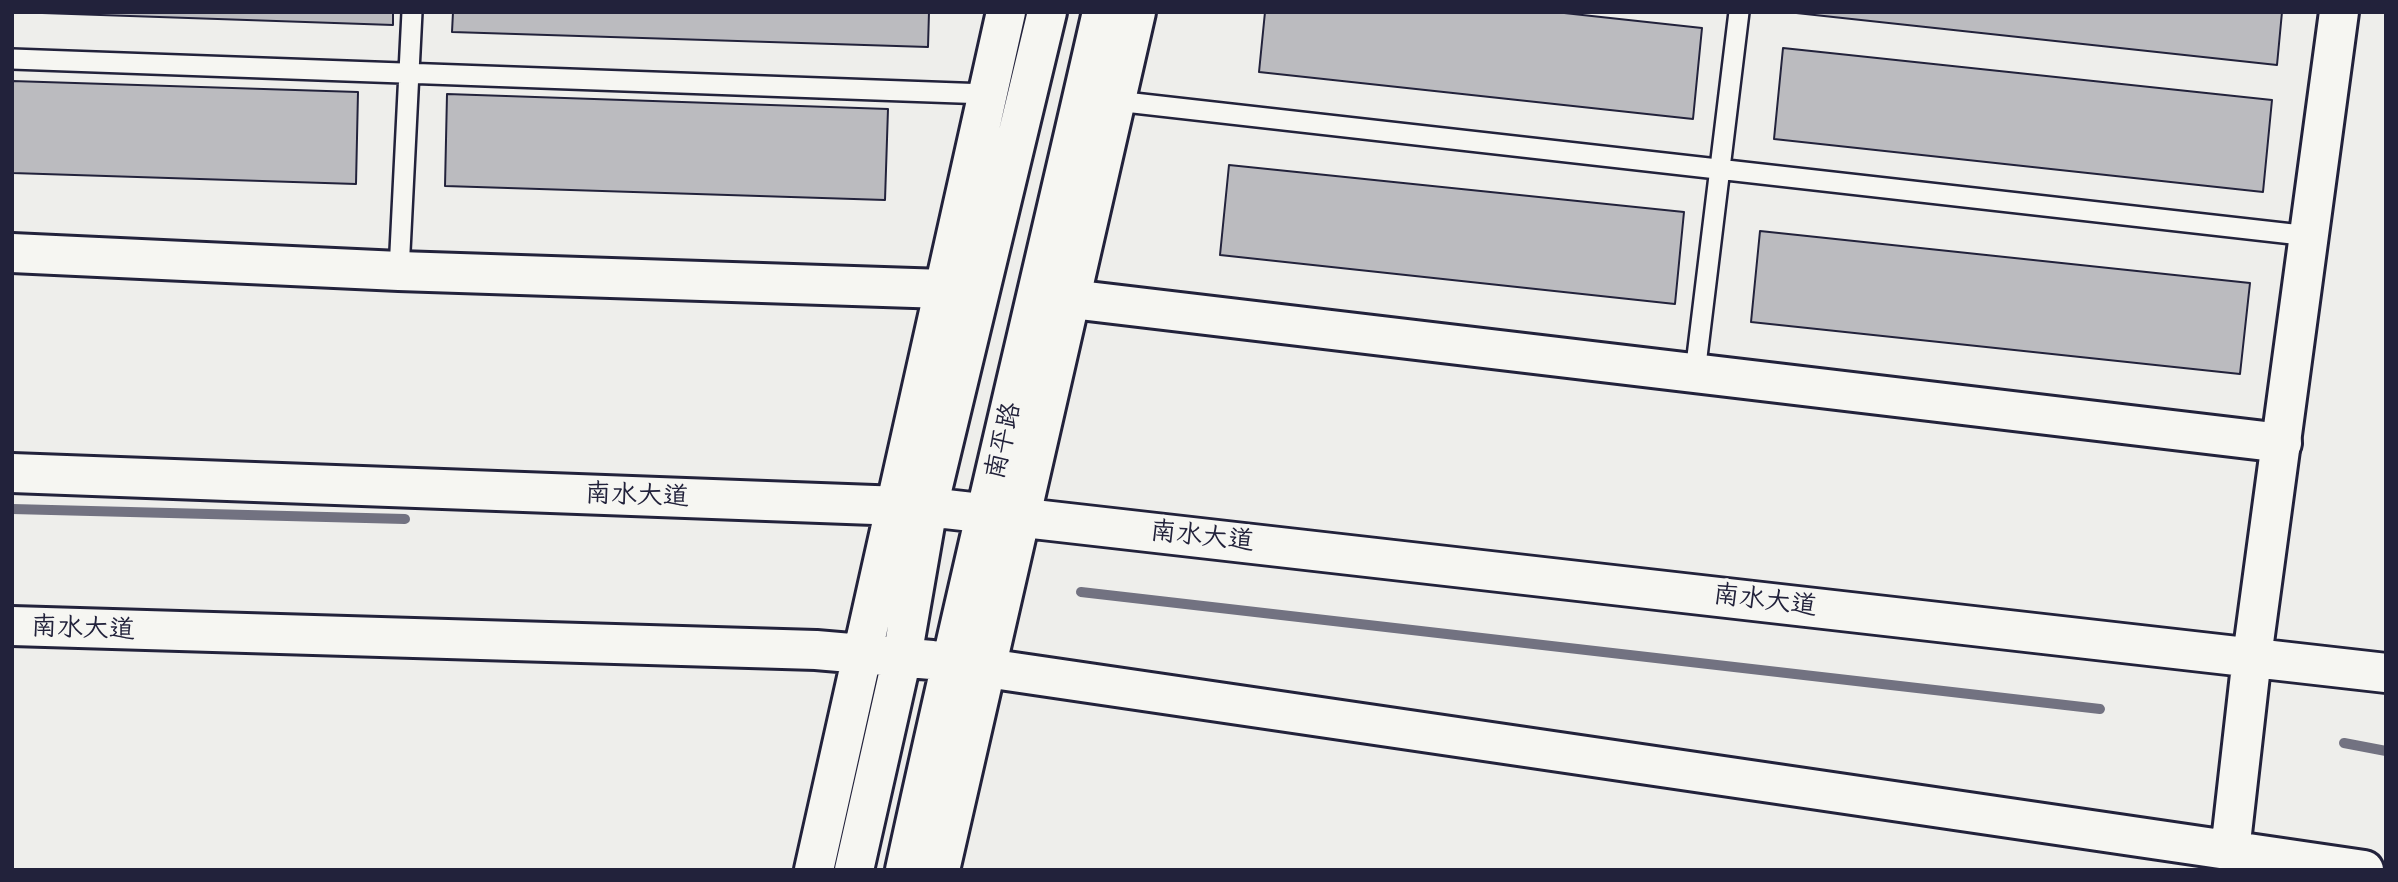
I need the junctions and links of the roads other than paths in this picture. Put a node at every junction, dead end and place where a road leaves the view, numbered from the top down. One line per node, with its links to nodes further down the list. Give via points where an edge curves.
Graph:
1 (411, 12): 9 (lane)
2 (1006, 12): 10 (main road)
3 (1046, 12): 21 (main road)
4 (1102, 12): 22 (main road, 南平路)
5 (1136, 12): 11 (main road)
6 (1739, 12): 12 (lane)
7 (2339, 12): 13 (main road)
8 (12, 59): 9 (lane)
9 (409, 73): 10 (lane); 15 (lane)
10 (987, 94): 16 (main road)
11 (1116, 101): 12 (lane); 17 (main road)
12 (1720, 168): 13 (lane); 18 (lane)
13 (2309, 236): 19 (main road)
14 (12, 253): 15 (main road)
15 (399, 271): 16 (main road)
16 (944, 289): 21 (main road)
17 (1071, 299): 18 (main road); 22 (main road)
18 (1695, 373): 19 (main road)
19 (2282, 443): 26 (main road)
20 (12, 473): 21 (main road, 南水大道)
21 (912, 506): 22 (main road, 南水大道); 24 (main road); 25 (main road)
22 (1004, 515): 26 (main road, 南水大道); 27 (main road, 南平路)
23 (12, 626): 24 (main road, 南水大道)
24 (863, 653): 25 (main road, 南水大道); 30 (main road)
25 (902, 657): 27 (main road, 南水大道); 31 (main road)
26 (2252, 657): 28 (main road, 南水大道); 29 (main road)
27 (968, 665): 29 (main road, 南水大道); 32 (main road, 南平路); 33 (main road)
28 (2386, 673)
29 (2230, 851): 34 (main road, 南水大道)
30 (814, 870)
31 (854, 870)
32 (905, 870)
33 (940, 870)
34 (2364, 870)

